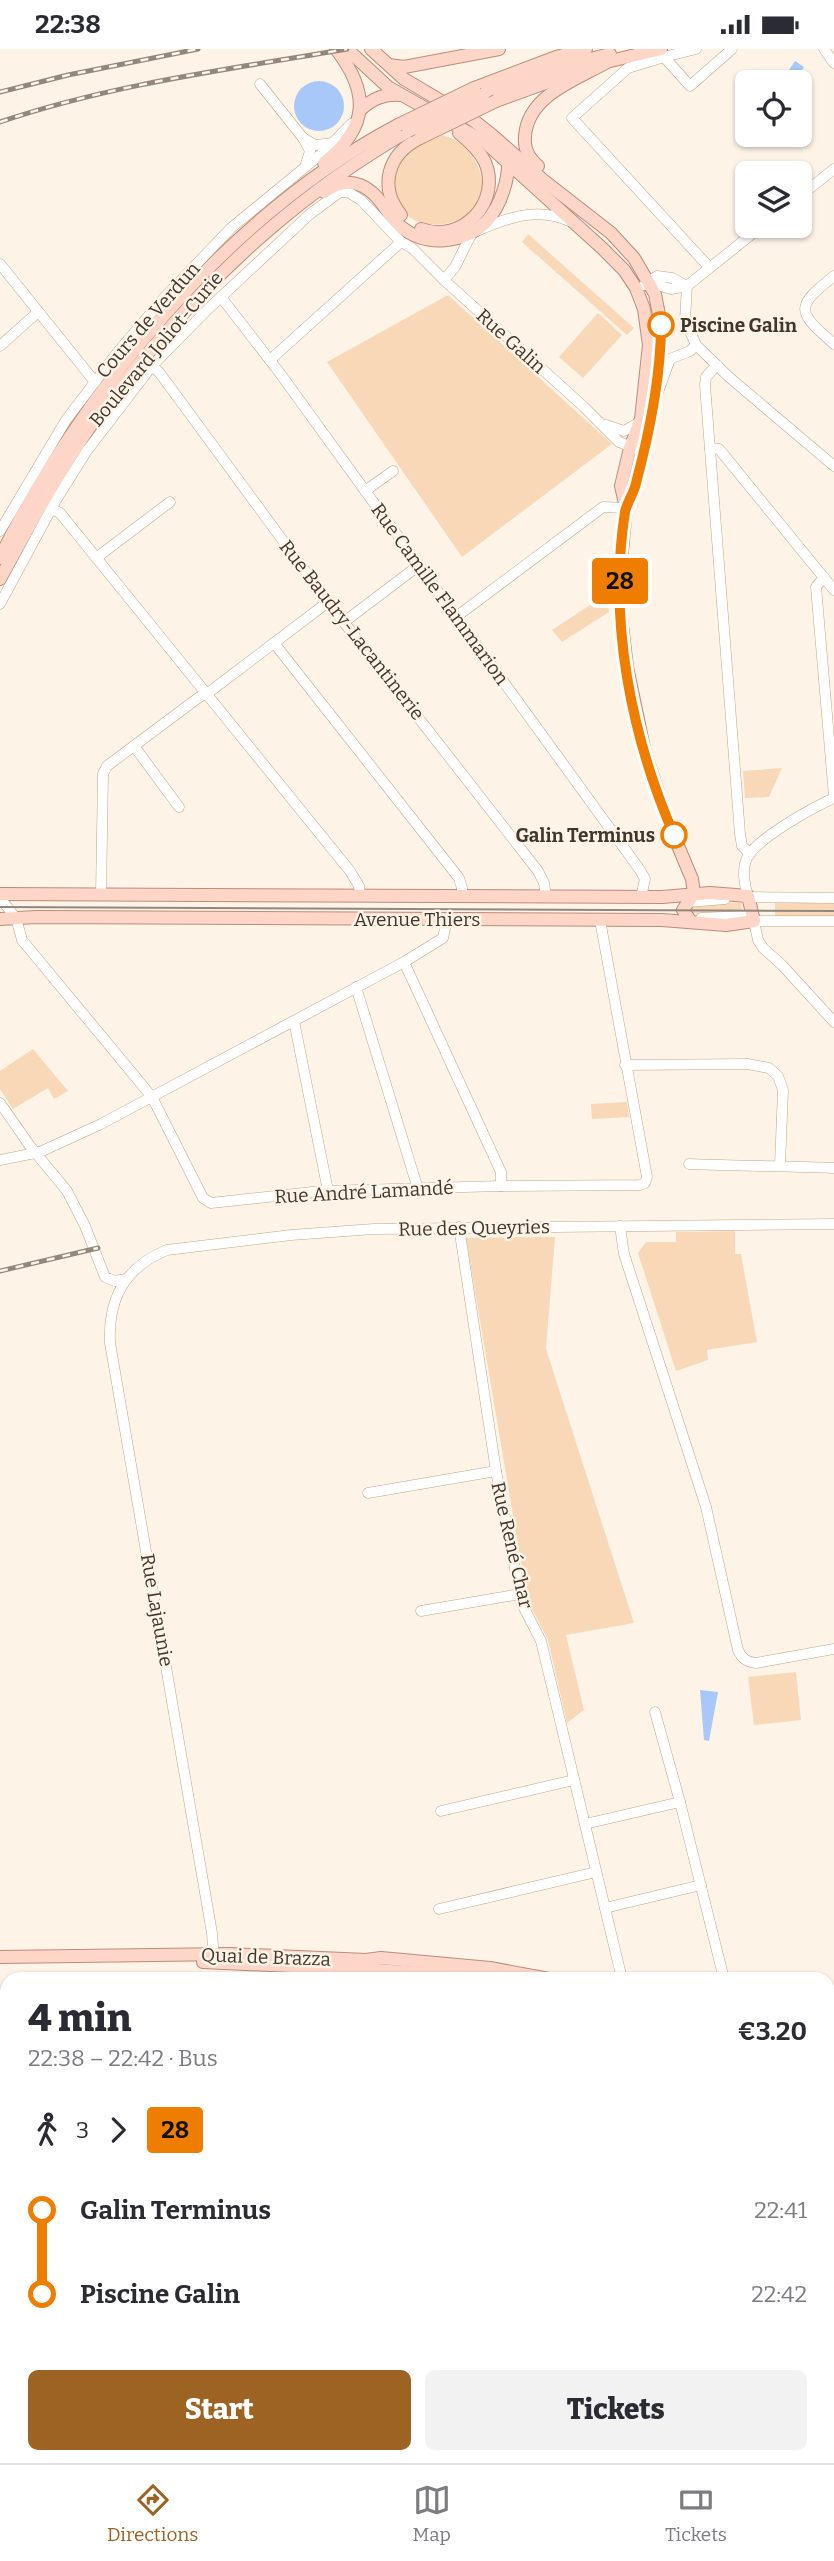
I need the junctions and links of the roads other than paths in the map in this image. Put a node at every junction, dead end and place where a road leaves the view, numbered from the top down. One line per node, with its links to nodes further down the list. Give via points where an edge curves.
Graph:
1 (336, 49): 18 (main road, via 353,73)
2 (347, 49): 16 (main road, via 382,82)
3 (371, 49): 14 (main road)
4 (499, 49): 11 (main road)
5 (586, 49): 17 (main road, Boulevard Joliot-Curie, via 556,57)
6 (630, 49): 17 (main road, Boulevard Joliot-Curie)
7 (696, 49): 10 (street)
8 (732, 49): 10 (street, via 690,86)
9 (824, 49): 13 (street)
10 (663, 53): 12 (main road); 34 (street, via 628,68 572,118)
11 (457, 56): 14 (main road, via 404,67); 16 (main road, via 423,72)
12 (607, 62): 19 (main road, bridge); 27 (main road, via 547,96 528,117 527,153)
13 (834, 63)
14 (386, 64): 16 (main road)
15 (260, 84): 20 (street)
16 (408, 89): 18 (main road, via 381,96); 19 (main road, via 413,105 479,152 487,170 488,195 473,219 449,232 427,231 398,212 390,195 389,175); 22 (main road, via 473,120); 23 (main road)
17 (479, 91): 19 (main road, Boulevard Joliot-Curie, bridge)
18 (360, 110): 21 (street, Cours de Verdun); 35 (main road, via 346,142 240,234)
19 (408, 131): 30 (main road, Boulevard Joliot-Curie, via 329,180); 35 (main road, Boulevard Joliot-Curie, via 312,180)
20 (303, 138): 21 (street, via 315,145); 24 (street, via 310,151)
21 (335, 143): 24 (street, Cours de Verdun)
22 (506, 147): 23 (main road); 27 (main road)
23 (509, 163): 28 (main road); 29 (main road, via 498,202 486,222)
24 (306, 165): 49 (street, Cours de Verdun, via 231,228 163,299)
25 (834, 169): 26 (street)
26 (812, 186)
27 (568, 200): 38 (main road, via 622,244)
28 (573, 223): 29 (street, via 544,214 524,215); 40 (main road, via 624,270)
29 (472, 233): 30 (main road, via 437,241 412,234 366,188 349,182 331,187); 37 (street)
30 (257, 237): 67 (main road, Boulevard Joliot-Curie, via 197,295 97,417)
31 (746, 238): 34 (street)
32 (401, 242): 37 (street, Rue Galin); 41 (street, Rue Galin, via 360,199 348,192 334,194); 46 (street)
33 (0, 264): 42 (street)
34 (709, 267): 39 (street)
35 (203, 274): 61 (main road, Boulevard Joliot-Curie, via 80,420)
36 (834, 275): 43 (street, via 808,296 805,304 814,327)
37 (444, 280): 51 (street, Rue Galin)
38 (650, 283): 39 (street, via 657,276); 40 (street); 50 (main road, via 661,325)
39 (687, 286): 44 (street, via 685,320)
40 (636, 288): 52 (main road, via 649,335)
41 (221, 297): 46 (street, Rue Camille Flammarion); 48 (street)
42 (38, 312): 45 (street); 49 (street)
43 (834, 344)
44 (696, 345): 47 (street); 50 (street, via 670,359)
45 (0, 346)
46 (270, 361): 57 (street, Rue Camille Flammarion)
47 (717, 365): 53 (street, via 705,381); 55 (street)
48 (152, 366): 60 (street, via 86,452); 69 (street, Rue Baudry-Lacantinerie)
49 (94, 382): 61 (street, Cours de Verdun, via 42,457)
50 (653, 404): 54 (main road)
51 (598, 422): 52 (street, via 624,431); 54 (street, Rue Galin, via 619,442)
52 (640, 422): 54 (main road)
53 (710, 447): 66 (street, via 719,449); 78 (street, via 740,834)
54 (637, 449): 59 (main road, via 634,491)
55 (834, 466)
56 (393, 471): 57 (street)
57 (365, 491): 65 (street, Rue Camille Flammarion)
58 (170, 502): 64 (street)
59 (626, 508): 71 (street, via 603,507); 86 (main road, via 620,594 627,667 647,761 692,880)
60 (52, 509): 64 (street); 70 (street)
61 (7, 531): 62 (main road); 63 (main road, Boulevard Joliot-Curie)
62 (0, 552)
63 (0, 558)
64 (96, 558): 74 (street)
65 (418, 566): 71 (street, Rue Camille Flammarion); 72 (street)
66 (824, 577): 68 (street); 76 (street, via 817,587)
67 (0, 579)
68 (834, 590)
69 (328, 602): 72 (street, Rue Baudry-Lacantinerie); 73 (street)
70 (0, 604)
71 (456, 617): 85 (street, Rue Camille Flammarion, via 643,874)
72 (344, 622): 84 (street, Rue Baudry-Lacantinerie, via 538,871)
73 (274, 643): 74 (street); 81 (street, via 458,878)
74 (206, 694): 75 (street); 80 (street, via 350,871)
75 (134, 746): 77 (street); 79 (street, via 103,774)
76 (834, 797): 78 (street, via 801,813)
77 (179, 807)
78 (750, 854): 82 (street, via 745,871)
79 (101, 894): 80 (main road, Avenue Thiers); 83 (main road, Avenue Thiers)
80 (360, 895): 81 (main road, Avenue Thiers)
81 (462, 896): 84 (main road, Avenue Thiers)
82 (748, 896): 86 (main road, Avenue Thiers); 87 (street, Avenue Thiers); 89 (main road)
83 (0, 897): 88 (street); 90 (street)
84 (545, 897): 85 (main road, Avenue Thiers)
85 (642, 897): 86 (main road, Avenue Thiers)
86 (691, 897): 95 (main road, via 683,910)
87 (834, 898)
88 (0, 909)
89 (753, 916): 94 (street, Avenue Thiers); 95 (main road, Avenue Thiers, via 726,925); 99 (street, via 763,948)
90 (16, 918): 91 (main road, Avenue Thiers); 92 (main road, Avenue Thiers); 101 (street, via 22,940)
91 (0, 919)
92 (447, 919): 93 (main road, Avenue Thiers); 96 (street, via 443,938)
93 (600, 920): 95 (main road, Avenue Thiers); 100 (street)
94 (834, 921)
95 (691, 922)
96 (404, 962): 97 (street); 108 (street, via 501,1172)
97 (356, 987): 98 (street); 109 (street)
98 (294, 1021): 101 (street); 110 (street)
99 (834, 1022)
100 (625, 1065): 106 (street, via 764,1065 772,1070 783,1090); 108 (street, Rue André Lamandé, via 645,1183)
101 (152, 1097): 103 (street); 110 (street, Rue André Lamandé, via 206,1201)
102 (0, 1103): 103 (street)
103 (36, 1154): 104 (street); 114 (street, via 67,1191 105,1277)
104 (0, 1160)
105 (689, 1164): 106 (street)
106 (780, 1165): 107 (street)
107 (834, 1168)
108 (501, 1186): 109 (street, Rue André Lamandé)
109 (418, 1189): 110 (street, Rue André Lamandé)
110 (328, 1191)
111 (834, 1224): 112 (street, Rue des Queyries)
112 (620, 1226): 113 (street, Rue des Queyries); 119 (street, via 624,1254 706,1507 741,1657 756,1663)
113 (459, 1227): 114 (street, Rue des Queyries, via 324,1232 182,1246 152,1256); 115 (street, Rue René Char)
114 (126, 1279): 129 (street, Rue Lajaunie, via 111,1314 110,1343)
115 (496, 1471): 116 (street); 117 (street, Rue René Char)
116 (368, 1493)
117 (520, 1594): 118 (street); 121 (street, Rue René Char, via 541,1641)
118 (421, 1611)
119 (834, 1649)
120 (655, 1712): 122 (street)
121 (574, 1780): 123 (street); 124 (street, Rue René Char)
122 (680, 1802): 124 (street); 126 (street)
123 (441, 1811)
124 (585, 1824): 125 (street, Rue René Char)
125 (596, 1872): 127 (street, Rue René Char); 128 (street)
126 (701, 1885): 127 (street); 136 (street)
127 (605, 1908): 135 (street, Rue René Char)
128 (439, 1909)
129 (214, 1954): 130 (main road, Quai de Brazza); 131 (main road, Quai de Brazza, via 184,1961); 132 (main road, Quai de Brazza)
130 (0, 1957)
131 (0, 1963)
132 (399, 1970): 133 (main road, Quai de Brazza)
133 (426, 1972): 134 (main road, Quai de Brazza, via 490,1968)
134 (508, 1972)
135 (620, 1972)
136 (722, 1972)

